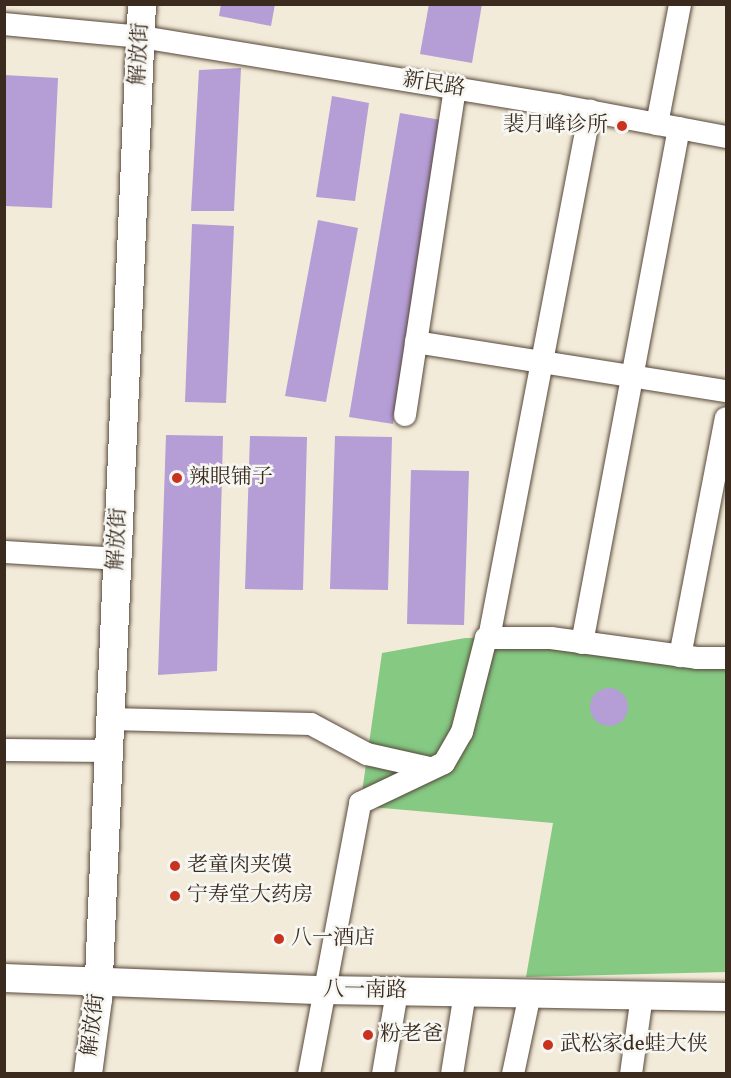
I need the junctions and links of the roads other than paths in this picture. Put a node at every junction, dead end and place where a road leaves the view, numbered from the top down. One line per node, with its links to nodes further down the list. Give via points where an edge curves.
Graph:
1 (127, 4): 5 (main road)
2 (142, 4): 5 (main road, 解放街)
3 (680, 4): 8 (street)
4 (4, 24): 5 (street, 新民路)
5 (133, 36): 6 (street, 新民路); 17 (main road, 解放街)
6 (455, 88): 7 (street, 新民路); 10 (street)
7 (590, 111): 8 (street, 新民路); 11 (street)
8 (668, 126): 9 (street, 新民路); 12 (street)
9 (726, 137)
10 (416, 342): 11 (street); 14 (street)
11 (542, 362): 12 (street); 18 (street)
12 (632, 376): 13 (street); 19 (street)
13 (726, 391)
14 (405, 415)
15 (725, 431): 20 (street)
16 (4, 552): 17 (street)
17 (109, 559): 22 (main road, 解放街); 24 (main road)
18 (489, 638): 19 (street, via 551,638); 25 (street, via 462,732 444,763)
19 (582, 643): 20 (street)
20 (680, 656): 21 (street)
21 (726, 658)
22 (110, 719): 24 (main road, 解放街); 25 (street, via 311,723 367,754)
23 (4, 750): 24 (street)
24 (101, 751): 27 (main road, 解放街)
25 (429, 768): 29 (street, via 360,803)
26 (4, 978): 27 (main road, 八一南路)
27 (92, 991): 28 (main road, 八一南路); 29 (main road, 八一南路); 36 (main road); 37 (main road, 解放街)
28 (4, 993)
29 (322, 997): 31 (main road, 八一南路); 38 (street)
30 (726, 997): 34 (main road, 八一南路)
31 (397, 998): 32 (main road, 八一南路); 39 (street)
32 (465, 999): 33 (main road, 八一南路); 40 (street)
33 (528, 1000): 34 (main road, 八一南路); 41 (street)
34 (642, 1002): 35 (main road, 八一南路); 42 (street)
35 (726, 1010)
36 (77, 1074)
37 (88, 1074)
38 (309, 1074)
39 (383, 1074)
40 (452, 1074)
41 (513, 1074)
42 (631, 1074)

